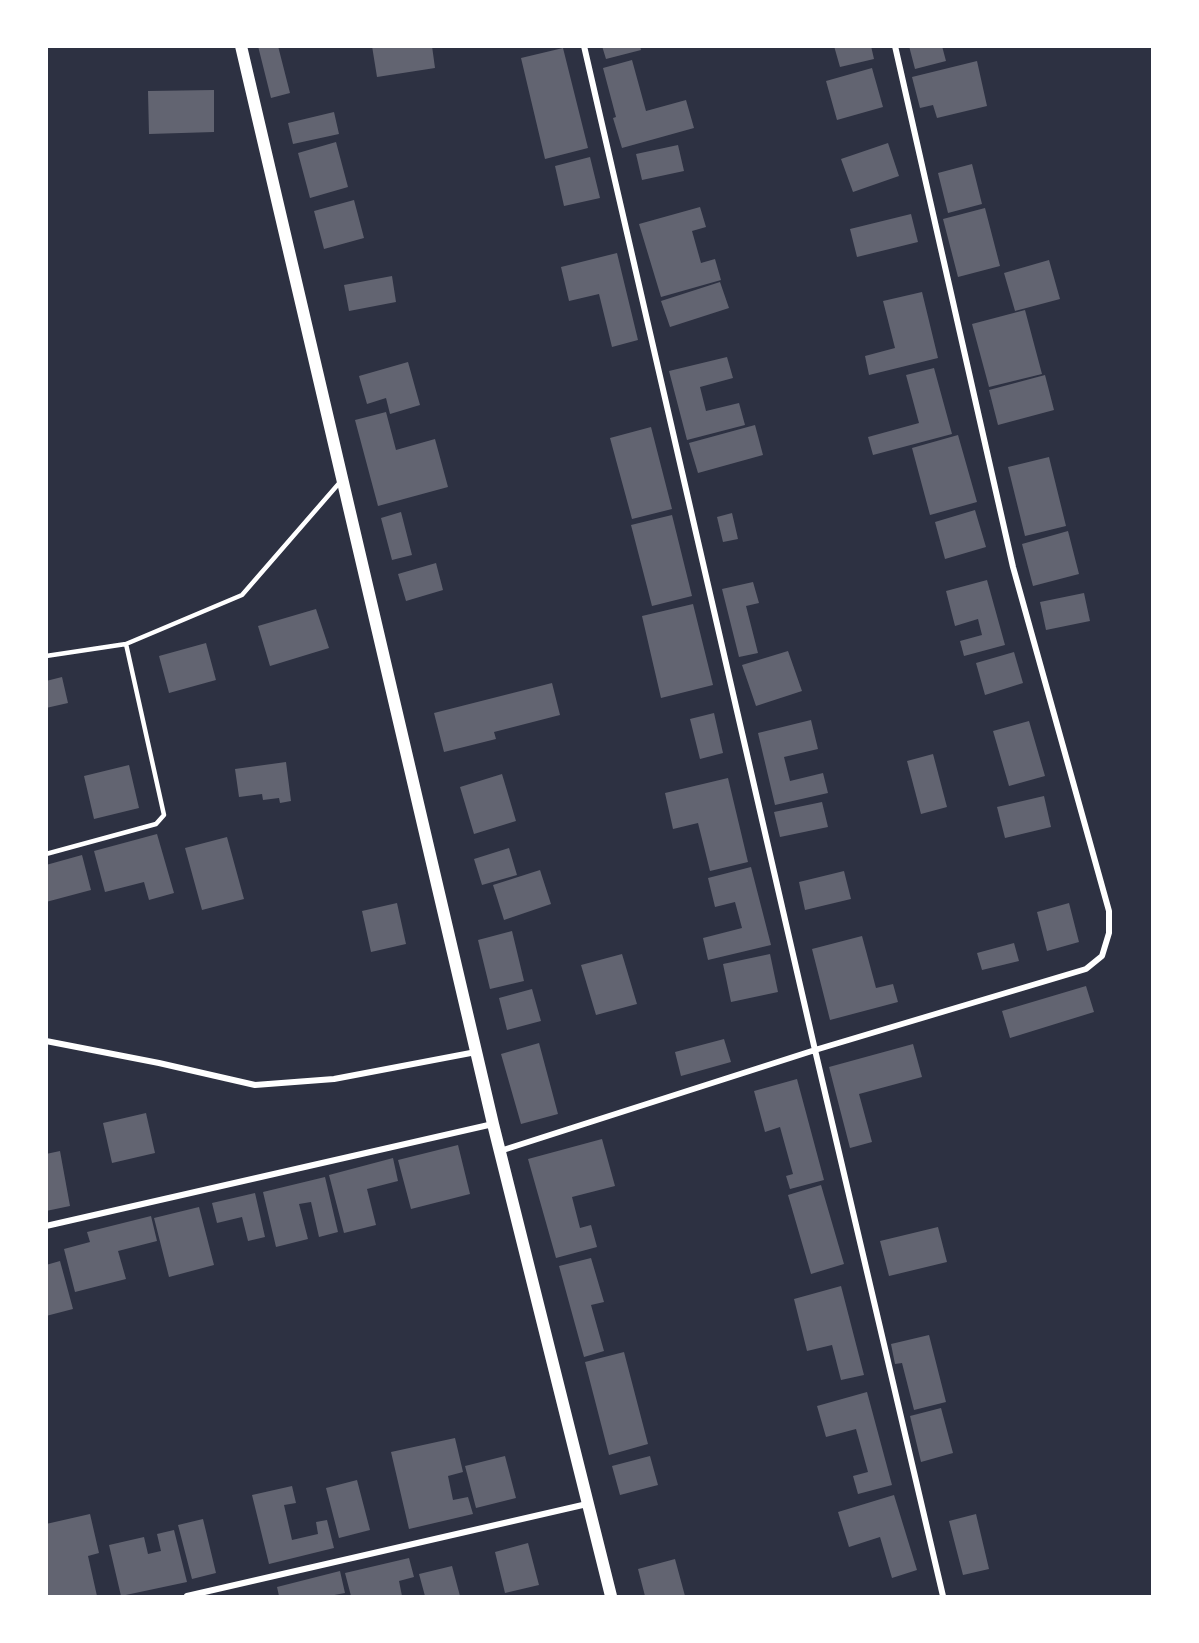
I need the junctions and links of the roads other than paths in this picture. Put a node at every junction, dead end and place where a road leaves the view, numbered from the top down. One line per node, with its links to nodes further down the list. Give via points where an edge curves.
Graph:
1 (241, 46): 4 (main road)
2 (584, 46): 9 (street)
3 (895, 46): 9 (street, via 1013,567 1109,911 1109,933 1102,956 1086,969)
4 (342, 479): 5 (lane, via 242,595); 10 (main road)
5 (126, 644): 6 (lane); 7 (lane, via 164,815 156,824)
6 (46, 656)
7 (46, 854)
8 (46, 1041): 10 (street, via 255,1085 334,1079)
9 (815, 1050): 12 (street); 17 (street)
10 (476, 1052): 11 (main road)
11 (493, 1124): 12 (main road); 13 (street)
12 (500, 1151): 14 (main road)
13 (46, 1226)
14 (587, 1504): 15 (street); 16 (main road)
15 (188, 1596)
16 (611, 1596)
17 (943, 1596)

